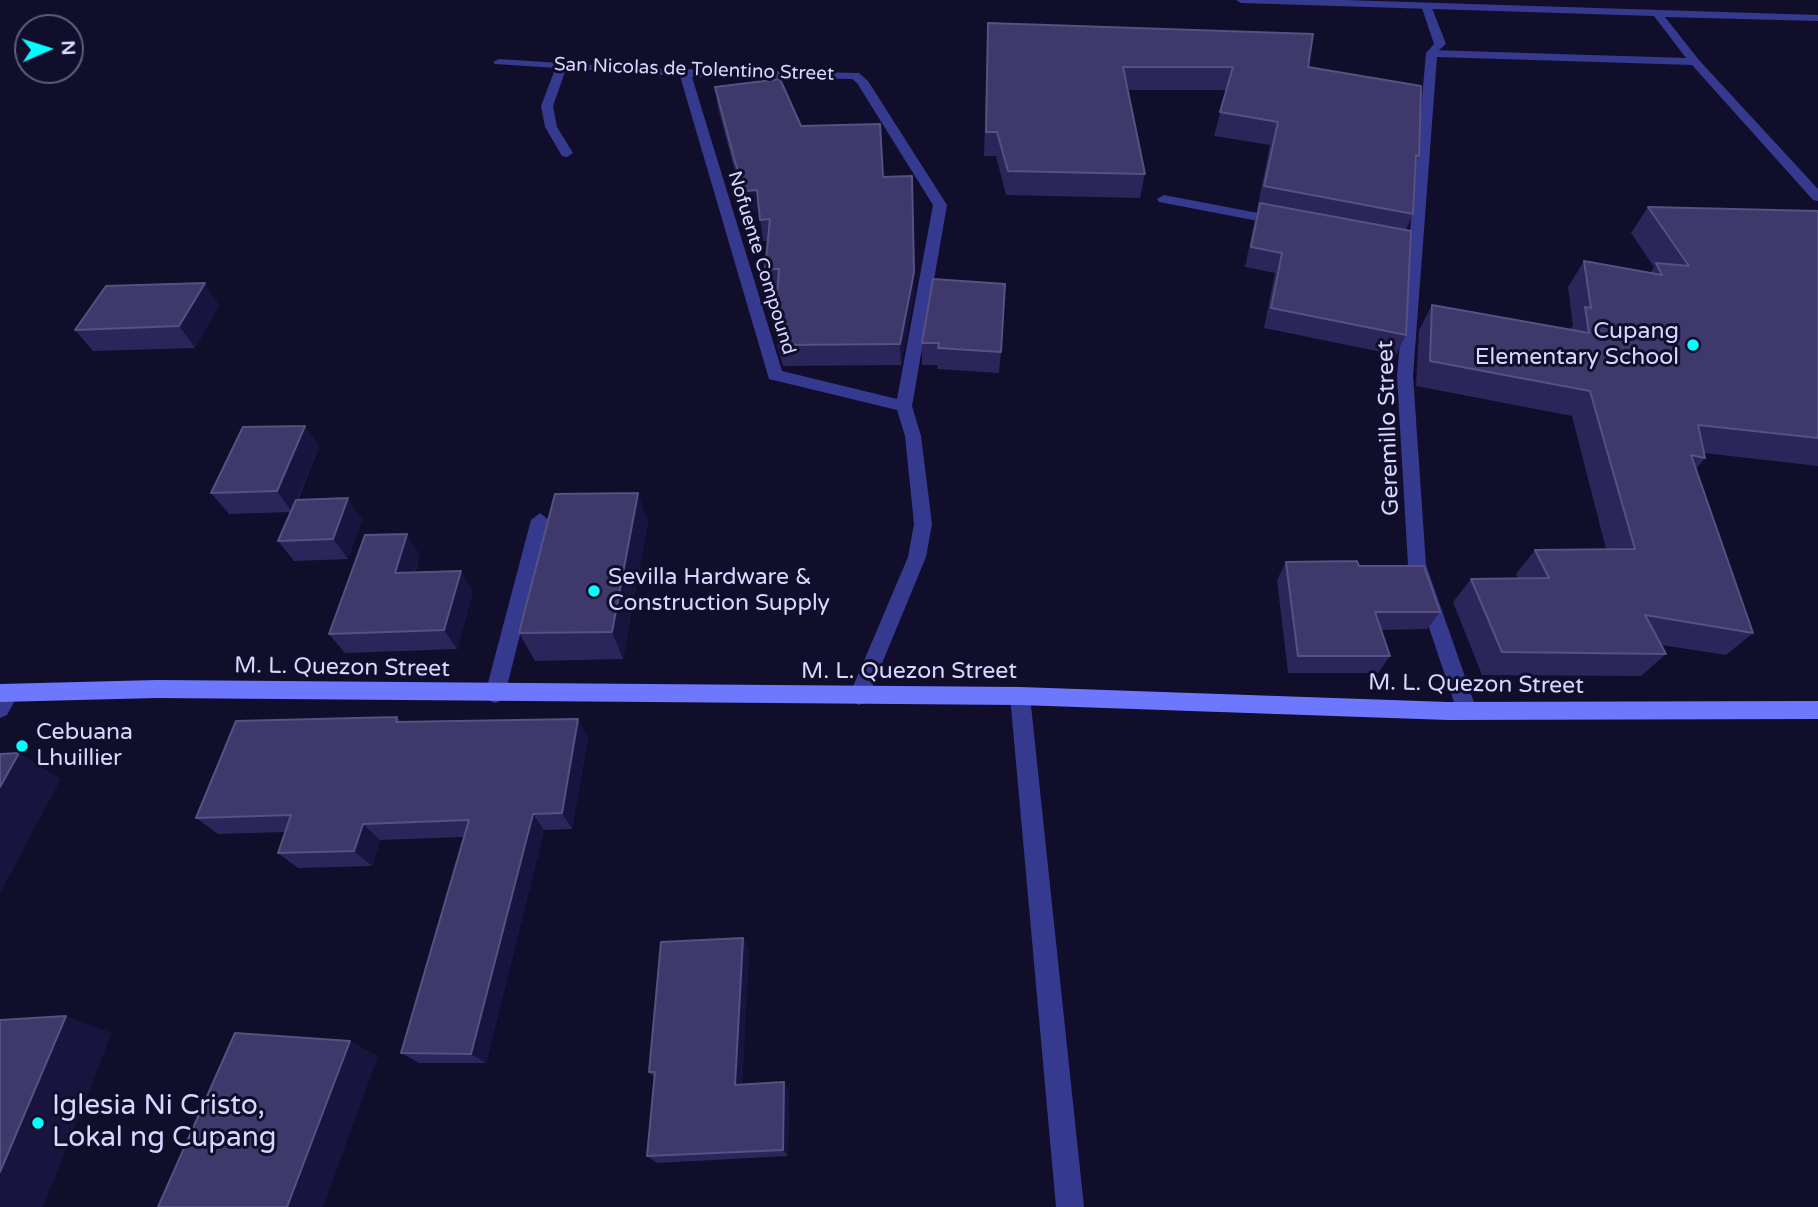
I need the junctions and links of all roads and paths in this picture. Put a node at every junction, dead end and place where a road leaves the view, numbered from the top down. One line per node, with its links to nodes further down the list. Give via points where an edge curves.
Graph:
1 (1241, 0): 2 (street)
2 (1427, 8): 3 (street); 5 (street, Geremillo Street, via 1440,44)
3 (1656, 12): 4 (street); 7 (street)
4 (1818, 18)
5 (1432, 53): 7 (street); 21 (street, Geremillo Street, via 1408,245 1405,376 1417,565)
6 (499, 62): 8 (street, San Nicolas de Tolentino Street)
7 (1695, 62): 11 (street)
8 (561, 66): 9 (street, San Nicolas de Tolentino Street); 10 (street, via 547,106 551,127)
9 (685, 73): 14 (street, Nofuente Compound, via 775,375); 14 (street, San Nicolas de Tolentino Street, via 847,74 862,81 940,205)
10 (567, 153)
11 (1818, 197)
12 (1164, 199): 13 (street)
13 (1296, 224)
14 (904, 406): 17 (street, San Nicolas de Tolentino Street, via 913,436 923,524 917,557)
15 (540, 520): 16 (street)
16 (495, 694): 17 (main road, M. L. Quezon Street); 19 (main road, M. L. Quezon Street, via 157,689)
17 (859, 696): 18 (main road, M. L. Quezon Street)
18 (1020, 696): 21 (main road, M. L. Quezon Street); 22 (street)
19 (3, 698)
20 (1818, 710): 21 (main road, M. L. Quezon Street)
21 (1467, 711)
22 (1070, 1207)

